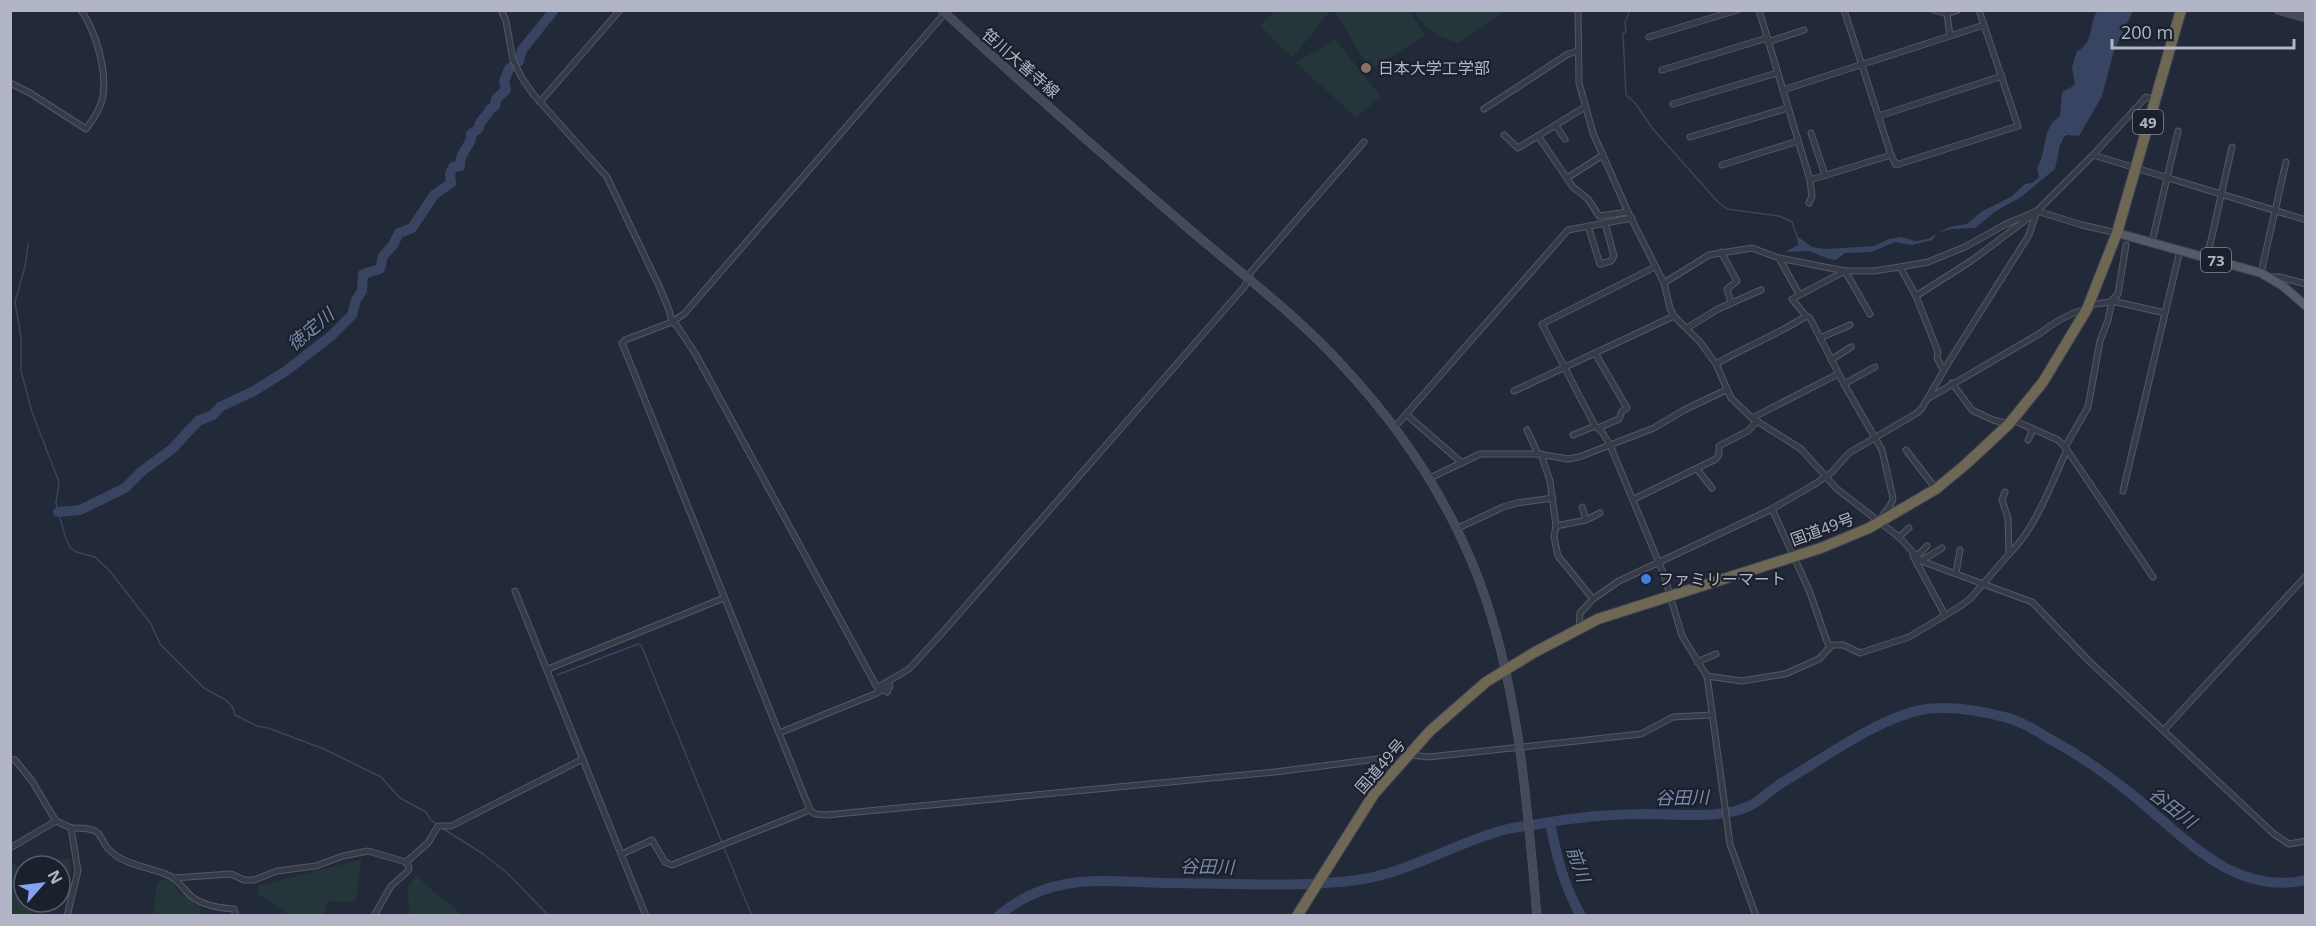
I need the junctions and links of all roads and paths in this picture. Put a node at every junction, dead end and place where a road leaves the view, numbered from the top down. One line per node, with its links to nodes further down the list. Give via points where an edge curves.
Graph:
1 (81, 10): 27 (street, via 97,41 103,79 103,98 86,129)
2 (501, 10): 30 (street, via 513,60)
3 (620, 10): 30 (street)
4 (1578, 10): 22 (street)
5 (1737, 10): 20 (street)
6 (1759, 10): 21 (street)
7 (1844, 10): 23 (street)
8 (1935, 10): 15 (street)
9 (1958, 10): 15 (street)
10 (1979, 10): 17 (street)
11 (2181, 10): 29 (highway, 国道49号 / 49)
12 (2278, 10): 14 (street)
13 (943, 12): 77 (street, 笹川大善寺線); 91 (street, via 684,314)
14 (2293, 13): 16 (street)
15 (1947, 14): 19 (street)
16 (2306, 18)
17 (1984, 25): 19 (street); 26 (street)
18 (1804, 30): 21 (street)
19 (1950, 36): 23 (street)
20 (1649, 37)
21 (1768, 40): 24 (street); 25 (street)
22 (1578, 51): 32 (street); 34 (street)
23 (1861, 65): 28 (street); 35 (street)
24 (1662, 70)
25 (1778, 73): 28 (street); 31 (street)
26 (2001, 76): 35 (street); 47 (street, via 2018,126 1896,165)
27 (10, 83)
28 (1783, 90): 33 (street)
29 (2154, 100): 48 (street, via 2146,97); 51 (highway, 国道49号 / 49)
30 (540, 102): 91 (street, via 607,177)
31 (1673, 104)
32 (1584, 107): 36 (street); 46 (street)
33 (1788, 108): 41 (street); 43 (street)
34 (1484, 109)
35 (1879, 116): 47 (street)
36 (1555, 125): 40 (street); 42 (street)
37 (2178, 131): 53 (street)
38 (1811, 133): 52 (street)
39 (1504, 135): 40 (street, via 1518,148)
40 (1538, 136): 54 (street)
41 (1690, 137)
42 (1565, 139)
43 (1798, 141): 50 (street); 55 (street)
44 (1364, 142): 77 (street)
45 (2232, 147): 56 (street)
46 (1603, 155): 54 (street); 60 (street)
47 (1891, 155): 52 (street)
48 (2093, 155): 51 (street); 59 (street)
49 (2286, 162): 58 (street)
50 (1722, 165)
51 (2136, 168): 53 (street); 65 (highway, 国道49号 / 49)
52 (1825, 176): 55 (street)
53 (2167, 177): 56 (street); 66 (street)
54 (1567, 178): 60 (street, via 1599,216)
55 (1810, 180): 57 (street)
56 (2220, 195): 58 (street); 71 (street)
57 (1809, 203)
58 (2274, 210): 62 (street); 75 (street)
59 (2037, 211): 65 (street); 73 (street, via 1928,262); 82 (street); 101 (street, via 2029,235)
60 (1628, 212): 61 (street)
61 (1632, 218): 63 (street); 72 (street)
62 (2306, 220)
63 (1605, 223): 64 (street); 64 (street, via 1614,256 1600,264)
64 (1588, 226): 108 (street, via 1568,230)
65 (2117, 233): 66 (main road, 73); 86 (highway, 国道49号 / 49)
66 (2152, 242): 68 (main road, 73)
67 (2127, 245): 83 (street, via 2119,290)
68 (2180, 250): 71 (main road, 73); 87 (street)
69 (1721, 252): 70 (street, via 1752,248); 78 (street, via 1708,255); 84 (street, via 1737,281 1727,289)
70 (1779, 258): 74 (street); 81 (street)
71 (2207, 258): 75 (main road, 73)
72 (1656, 267): 78 (street); 99 (street, via 1542,324)
73 (1900, 267): 74 (street); 82 (street)
74 (1845, 271): 81 (street); 88 (street)
75 (2261, 273): 76 (main road, 73)
76 (2270, 277): 79 (street); 85 (main road, 73)
77 (1248, 280): 112 (street, 笹川大善寺線, via 1341,364); 164 (street, via 943,632 909,669)
78 (1664, 283): 89 (street)
79 (2306, 284)
80 (1761, 290): 84 (street)
81 (1799, 294): 90 (street, via 1792,299)
82 (1916, 296): 101 (street)
83 (2112, 301): 86 (street); 87 (street); 119 (street, via 2088,407)
84 (1731, 303): 93 (street)
85 (2306, 306)
86 (2088, 307): 103 (street); 110 (highway, 国道49号 / 49, via 2043,382)
87 (2165, 313): 128 (street)
88 (1870, 314)
89 (1674, 316): 93 (street); 96 (street)
90 (1806, 316): 94 (street); 98 (street)
91 (672, 322): 154 (street, via 625,340 622,346); 164 (street, via 695,353)
92 (1850, 325): 94 (street)
93 (1687, 328): 98 (street)
94 (1820, 338): 97 (street)
95 (1851, 347): 97 (street)
96 (1595, 353): 99 (street); 111 (street, via 1627,408 1619,419)
97 (1831, 360): 102 (street)
98 (1716, 364): 105 (street)
99 (1564, 367): 106 (street); 111 (street)
100 (1875, 367): 104 (street)
101 (1944, 371): 107 (street)
102 (1838, 374): 104 (street); 109 (street)
103 (1953, 383): 107 (street); 110 (street, via 1972,410 1993,420)
104 (1844, 384): 116 (street)
105 (1726, 390): 109 (street); 118 (street, via 1654,428)
106 (1514, 391)
107 (1928, 399): 116 (street, via 1917,413)
108 (1407, 415): 112 (street); 122 (street)
109 (1755, 419): 123 (street, via 1748,431 1719,446 1717,458); 124 (street, via 1801,449)
110 (2011, 422): 113 (street); 127 (highway, 国道49号 / 49)
111 (1597, 427): 115 (street); 118 (street)
112 (1394, 428): 125 (street, 笹川大善寺線)
113 (2031, 428): 117 (street); 119 (street, via 2058,440)
114 (1527, 430): 121 (street)
115 (1573, 435)
116 (1876, 438): 124 (street, via 1849,453); 136 (street, via 1893,492 1892,504)
117 (2028, 440)
118 (1610, 445): 121 (street, via 1573,459); 131 (street)
119 (2066, 449): 144 (street, via 2037,512 2018,546); 150 (street)
120 (1906, 450): 127 (street)
121 (1539, 454): 122 (street, via 1488,453); 130 (street)
122 (1462, 463): 125 (street)
123 (1697, 469): 126 (street); 131 (street)
124 (1825, 477): 133 (street); 136 (street)
125 (1428, 479): 139 (street, 笹川大善寺線)
126 (1712, 488)
127 (1936, 489): 136 (highway, 国道49号 / 49)
128 (2123, 491)
129 (2005, 492): 144 (street, via 2002,500)
130 (1553, 498): 137 (street); 139 (street, via 1503,507)
131 (1634, 499): 147 (street)
132 (1582, 507): 135 (street)
133 (1772, 509): 145 (street); 147 (street)
134 (1600, 513): 135 (street)
135 (1586, 520): 137 (street)
136 (1880, 522): 140 (street); 145 (highway, 国道49号 / 49)
137 (1556, 526): 155 (street, via 1558,556)
138 (1909, 528): 140 (street)
139 (1456, 529): 161 (street, 笹川大善寺線, via 1479,580)
140 (1899, 537): 146 (street)
141 (1927, 546): 146 (street)
142 (1942, 548): 146 (street)
143 (1960, 550): 148 (street)
144 (2009, 554): 151 (street)
145 (1793, 556): 153 (highway, 国道49号 / 49); 158 (street)
146 (1916, 557): 148 (street); 156 (street, via 1915,562)
147 (1659, 561): 153 (street); 155 (street)
148 (1956, 573): 151 (street)
149 (2306, 576): 167 (street)
150 (2153, 577)
151 (1984, 584): 156 (street, via 1971,599); 167 (street, via 2032,602)
152 (516, 591): 162 (street)
153 (1671, 596): 157 (highway, 国道49号 / 49); 160 (street, via 1682,636)
154 (724, 598): 162 (street); 168 (street)
155 (1593, 599): 157 (street, via 1580,613)
156 (1945, 615): 158 (street, via 1909,637 1869,651 1860,653 1840,644)
157 (1579, 628): 161 (highway, 国道49号 / 49)
158 (1829, 647): 163 (street, via 1812,663 1785,674 1742,681)
159 (1716, 654): 160 (street)
160 (1697, 662): 163 (street)
161 (1507, 668): 169 (street, 笹川大善寺線); 170 (highway, 国道49号 / 49, via 1464,701)
162 (548, 669): 172 (street)
163 (1707, 676): 166 (street)
164 (879, 689): 165 (street, via 890,686); 168 (street)
165 (887, 692)
166 (1712, 715): 169 (street, via 1673,717 1641,734); 188 (street, via 1735,862)
167 (2164, 730): 177 (street, via 2274,834 2289,844)
168 (779, 733): 174 (street)
169 (1520, 746): 170 (street, via 1429,757); 187 (street, 笹川大善寺線)
170 (1408, 755): 173 (highway, 国道49号 / 49)
171 (10, 759): 175 (street, via 32,781)
172 (583, 759): 179 (street); 180 (street, via 451,826 438,826 428,843)
173 (1397, 766): 174 (street, via 1385,758 826,815); 186 (highway, 国道49号 / 49, via 1368,801)
174 (810, 810): 179 (street, via 672,865 665,862 652,840)
175 (56, 820): 176 (street); 178 (street)
176 (71, 828): 181 (street, via 93,828 119,858); 182 (street, via 78,871)
177 (2306, 841)
178 (10, 848)
179 (622, 854): 185 (street)
180 (406, 862): 181 (street, via 368,851 316,866 277,871 254,880 231,874); 184 (street, via 408,871 391,886)
181 (173, 878): 183 (street, via 201,903 234,909)
182 (67, 915)
183 (236, 915)
184 (374, 915)
185 (646, 915)
186 (1297, 915)
187 (1537, 915)
188 (1756, 915)

